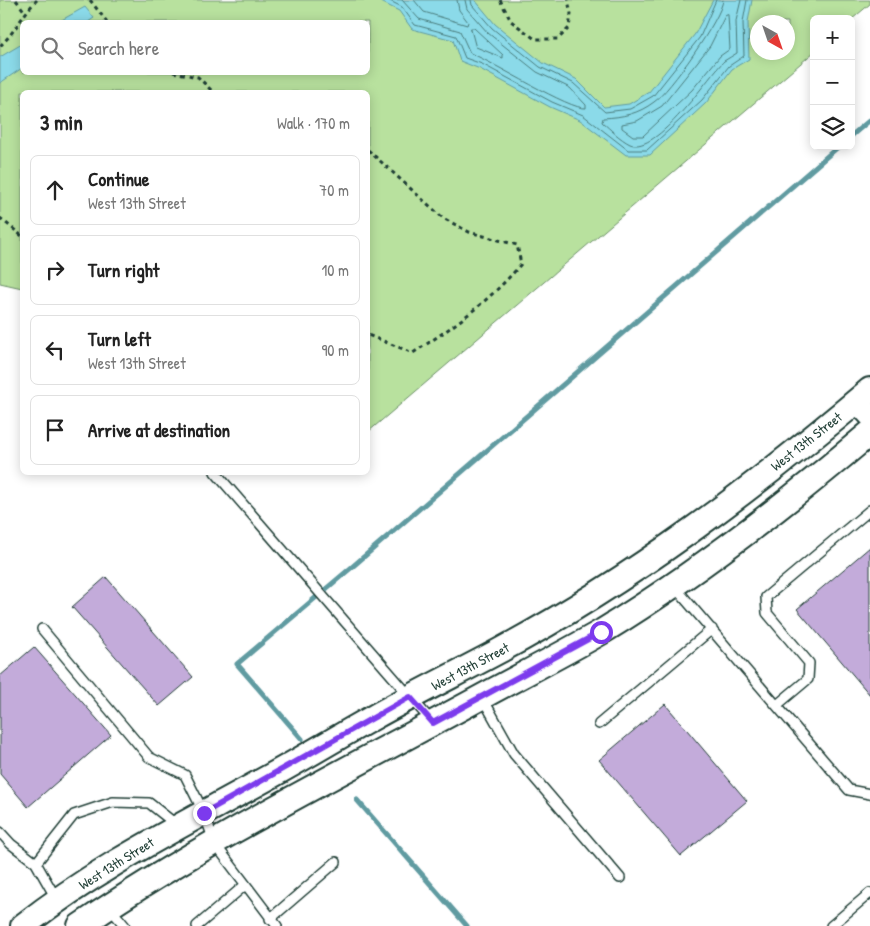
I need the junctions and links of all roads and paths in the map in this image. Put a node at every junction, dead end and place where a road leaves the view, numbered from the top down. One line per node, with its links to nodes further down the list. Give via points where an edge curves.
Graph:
1 (16, 0): 6 (path)
2 (36, 0): 6 (path)
3 (90, 0): 8 (path)
4 (500, 0): 5 (path, via 511,21 535,39 558,39 569,28)
5 (568, 0)
6 (25, 12): 7 (path)
7 (21, 20)
8 (105, 20)
9 (20, 21): 10 (path, via 13,34)
10 (0, 46)
11 (186, 75): 12 (path, via 198,78)
12 (211, 90)
13 (370, 152): 16 (path, via 443,218 470,232 517,245 521,264 503,286 462,321 413,353)
14 (0, 218): 15 (path)
15 (20, 234)
16 (370, 337)
17 (865, 402): 24 (main road, West 13th Street, via 693,528 595,594 501,650)
18 (870, 433): 21 (main road, via 808,486)
19 (217, 475): 24 (lane)
20 (870, 510): 26 (lane, via 766,597 767,613 809,663 808,679)
21 (674, 586): 23 (lane); 25 (main road, via 601,632)
22 (42, 628): 30 (lane, via 149,756 185,775)
23 (712, 630): 26 (lane); 28 (lane)
24 (410, 697): 27 (lane); 30 (main road, West 13th Street)
25 (481, 697): 27 (main road); 36 (lane, via 514,754)
26 (776, 705): 29 (lane, via 849,790)
27 (433, 723): 33 (main road)
28 (599, 724)
29 (870, 794)
30 (204, 813): 31 (main road, West 13th Street); 33 (lane)
31 (178, 826): 35 (lane, via 149,804 113,802 74,815); 39 (main road, West 13th Street, via 92,876)
32 (0, 832): 35 (lane)
33 (214, 844): 37 (lane); 40 (main road)
34 (336, 862): 41 (lane)
35 (36, 863): 39 (lane)
36 (620, 878)
37 (244, 886): 41 (lane); 45 (lane)
38 (870, 893): 46 (lane)
39 (57, 901): 42 (main road, West 13th Street)
40 (108, 907): 43 (main road); 44 (lane)
41 (274, 922)
42 (23, 926)
43 (80, 926)
44 (125, 926)
45 (197, 926)
46 (831, 926)

